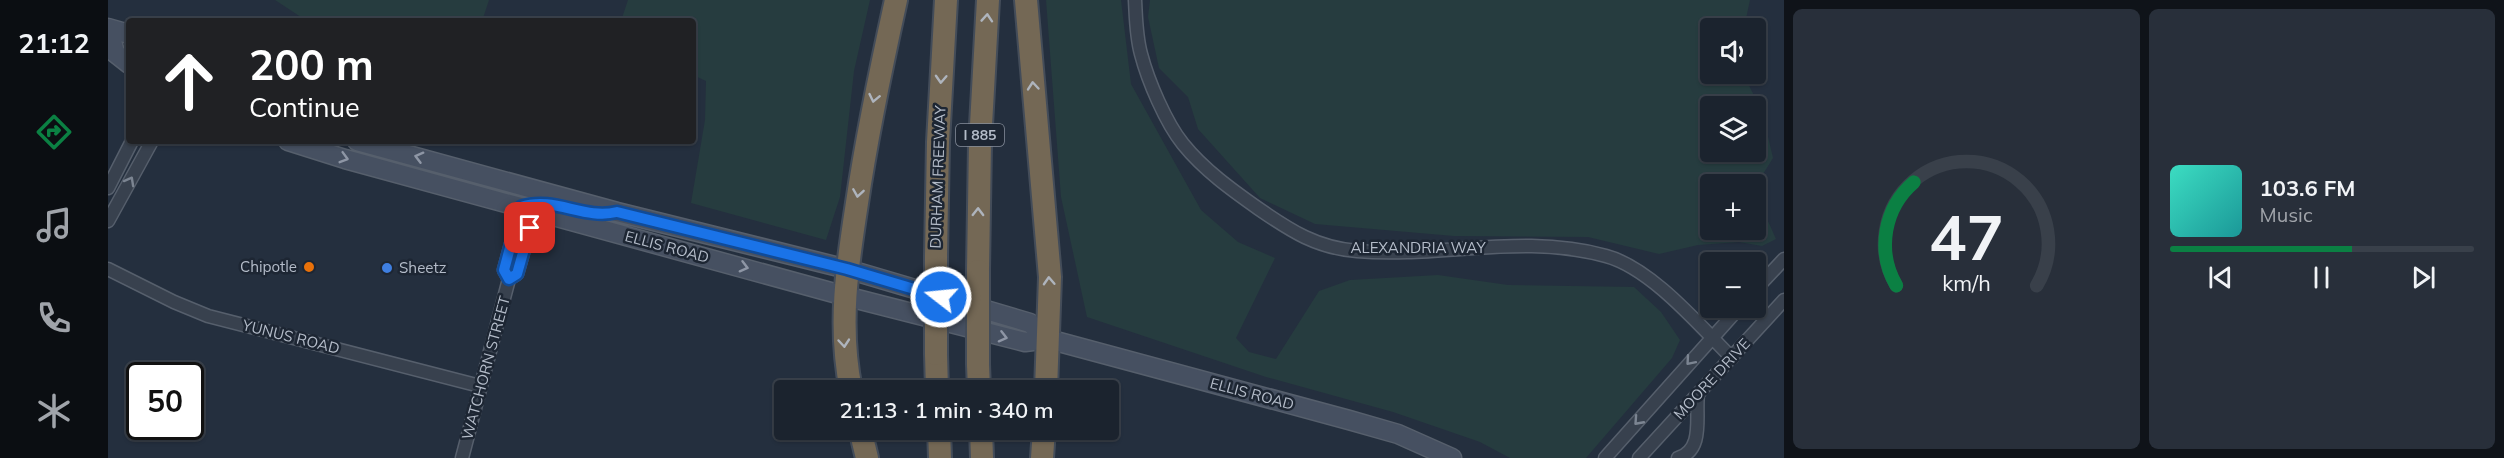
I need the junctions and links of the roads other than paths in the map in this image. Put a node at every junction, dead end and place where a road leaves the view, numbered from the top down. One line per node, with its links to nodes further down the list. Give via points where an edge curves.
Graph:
1 (896, 0): 21 (highway, one-way to 21, via 871,116)
2 (946, 0): 30 (highway, DURHAM FREEWAY / I 885, one-way to 30, bridge, via 938,142)
3 (988, 0): 31 (highway, I 885, one-way to 3, bridge, via 980,143)
4 (1026, 0): 27 (highway, one-way to 4, via 1050,277)
5 (1135, 0): 26 (street, ALEXANDRIA WAY, via 1141,55 1171,126 1183,144 1226,186 1288,229 1312,242 1357,251 1533,245 1608,256 1669,295)
6 (109, 28): 7 (main road); 8 (main road, via 115,53)
7 (126, 33)
8 (126, 62)
9 (130, 144): 14 (street)
10 (150, 144): 18 (street, one-way to 10)
11 (298, 144): 13 (main road, ELLIS ROAD, one-way to 13)
12 (368, 144): 15 (main road, ELLIS ROAD, one-way to 12)
13 (420, 179): 15 (main road, via 432,173 514,190); 16 (main road, ELLIS ROAD)
14 (108, 188)
15 (533, 188): 17 (main road, ELLIS ROAD)
16 (528, 209): 17 (main road, via 539,202 602,216); 23 (main road, ELLIS ROAD, one-way to 23); 33 (street, WATCHORN STREET, via 504,270 509,279)
17 (617, 212): 21 (main road, ELLIS ROAD)
18 (108, 220)
19 (1784, 259): 22 (street)
20 (108, 269): 33 (street, YUNUS ROAD, via 208,316)
21 (847, 269): 23 (highway); 27 (main road, ELLIS ROAD, via 1030,323)
22 (1766, 278)
23 (844, 296): 27 (main road, ELLIS ROAD, one-way to 27, via 1025,342); 29 (highway, one-way to 29)
24 (1784, 300): 28 (street, MOORE DRIVE)
25 (1729, 318): 26 (street, MOORE DRIVE)
26 (1711, 337): 28 (street, ALEXANDRIA WAY); 45 (street, MOORE DRIVE, one-way to 45)
27 (1048, 339): 32 (highway); 44 (main road, ELLIS ROAD, via 1349,420)
28 (1732, 358): 34 (street, MOORE DRIVE)
29 (850, 380)
30 (937, 380)
31 (979, 380)
32 (1046, 380)
33 (480, 386): 39 (street, WATCHORN STREET)
34 (1698, 394): 46 (street, MOORE DRIVE); 47 (street, via 1697,435 1687,454)
35 (863, 440): 40 (highway)
36 (939, 440): 41 (highway)
37 (981, 440): 42 (highway)
38 (1043, 440): 43 (highway)
39 (462, 458)
40 (867, 458)
41 (940, 458)
42 (982, 458)
43 (1042, 458)
44 (1452, 458)
45 (1605, 458)
46 (1639, 458)
47 (1678, 458)

